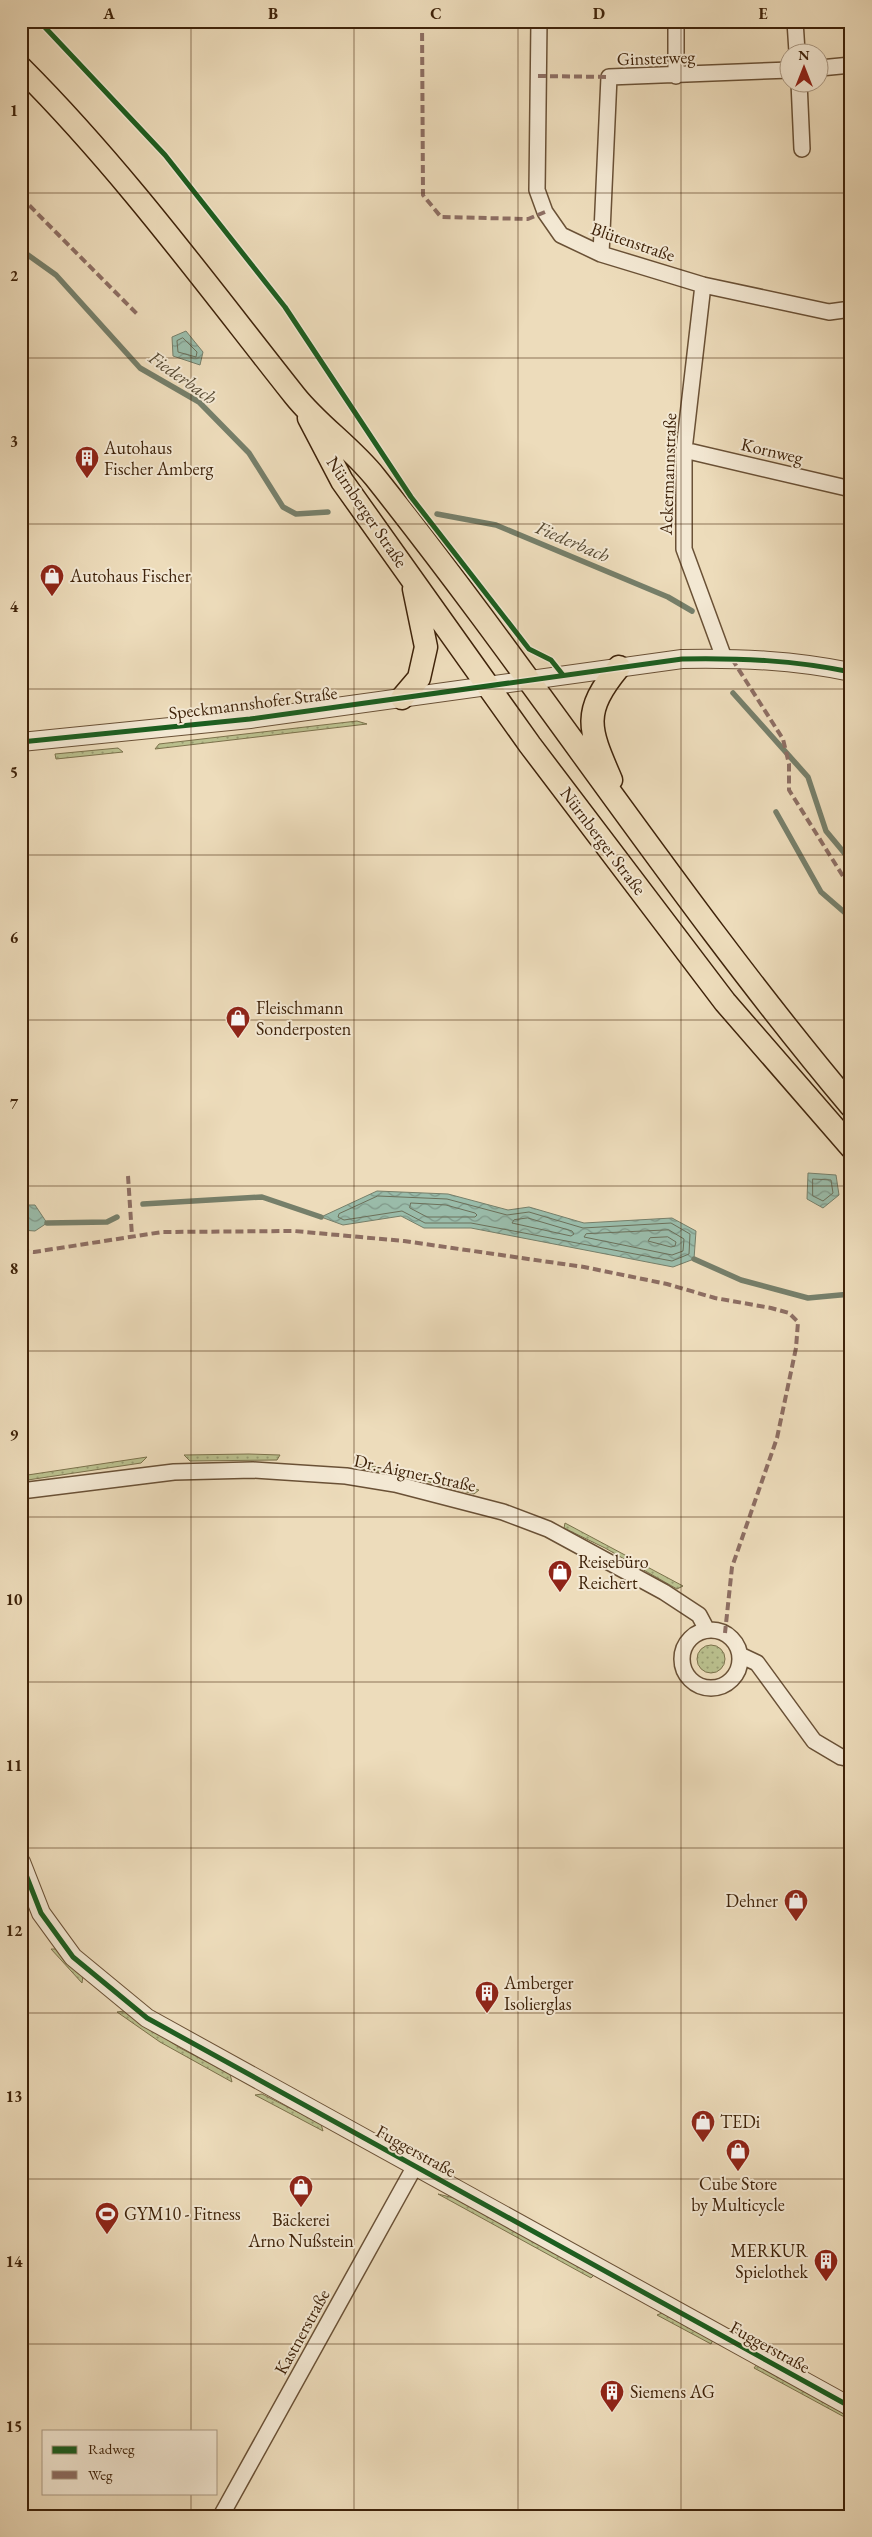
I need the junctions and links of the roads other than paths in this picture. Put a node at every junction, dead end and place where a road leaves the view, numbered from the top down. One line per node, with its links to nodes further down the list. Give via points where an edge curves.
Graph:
1 (539, 21): 12 (street, Blütenstraße, via 537,190 545,212 561,235)
2 (676, 21): 9 (street)
3 (795, 21): 4 (street)
4 (797, 42)
5 (851, 65): 6 (street)
6 (830, 67)
7 (21, 68): 15 (main road, via 80,130 154,218)
8 (780, 71): 9 (street, Ginsterweg)
9 (676, 76): 12 (street, Ginsterweg, via 609,77)
10 (799, 92): 11 (street)
11 (802, 150)
12 (601, 254): 13 (street, Blütenstraße)
13 (703, 285): 14 (street, Blütenstraße, via 829,312); 16 (street, Ackermannstraße)
14 (851, 310)
15 (305, 408): 18 (main road, Nürnberger Straße, via 342,481); 22 (main road, Nürnberger Straße, via 373,474)
16 (684, 450): 17 (street, Kornweg); 19 (street, Ackermannstraße, via 684,550)
17 (851, 489)
18 (410, 576): 23 (main road, Nürnberger Straße); 24 (main road, via 426,647 419,678)
19 (724, 658): 20 (street, Speckmannshofer Straße, via 682,659); 21 (street, Speckmannshofer Straße, via 804,662)
20 (619, 667): 22 (street, Speckmannshofer Straße); 26 (main road, via 597,699 591,725 594,740)
21 (851, 672)
22 (529, 680): 23 (street, Speckmannshofer Straße); 26 (main road, Nürnberger Straße)
23 (488, 686): 24 (street, Speckmannshofer Straße); 28 (main road, Nürnberger Straße, via 725,1002)
24 (402, 698): 25 (street, Speckmannshofer Straße, via 250,719)
25 (21, 742)
26 (636, 830): 27 (main road, Nürnberger Straße, via 692,908)
27 (851, 1106)
28 (851, 1147)
29 (21, 1491): 30 (street, Dr.-Aigner-Straße, via 174,1472 253,1470 346,1476 395,1484 503,1512 548,1528 664,1592 699,1616)
30 (706, 1630): 31 (street, via 716,1630 729,1636); 31 (street, via 693,1636 683,1649 683,1668 694,1683 711,1688 726,1684 737,1672)
31 (740, 1655): 32 (street, via 757,1663 814,1741)
32 (851, 1759)
33 (21, 1862): 34 (street, Fuggerstraße, via 42,1913 73,1957 147,2018)
34 (415, 2166): 35 (street, Fuggerstraße); 36 (street, Kastnerstraße)
35 (851, 2407)
36 (221, 2516)

